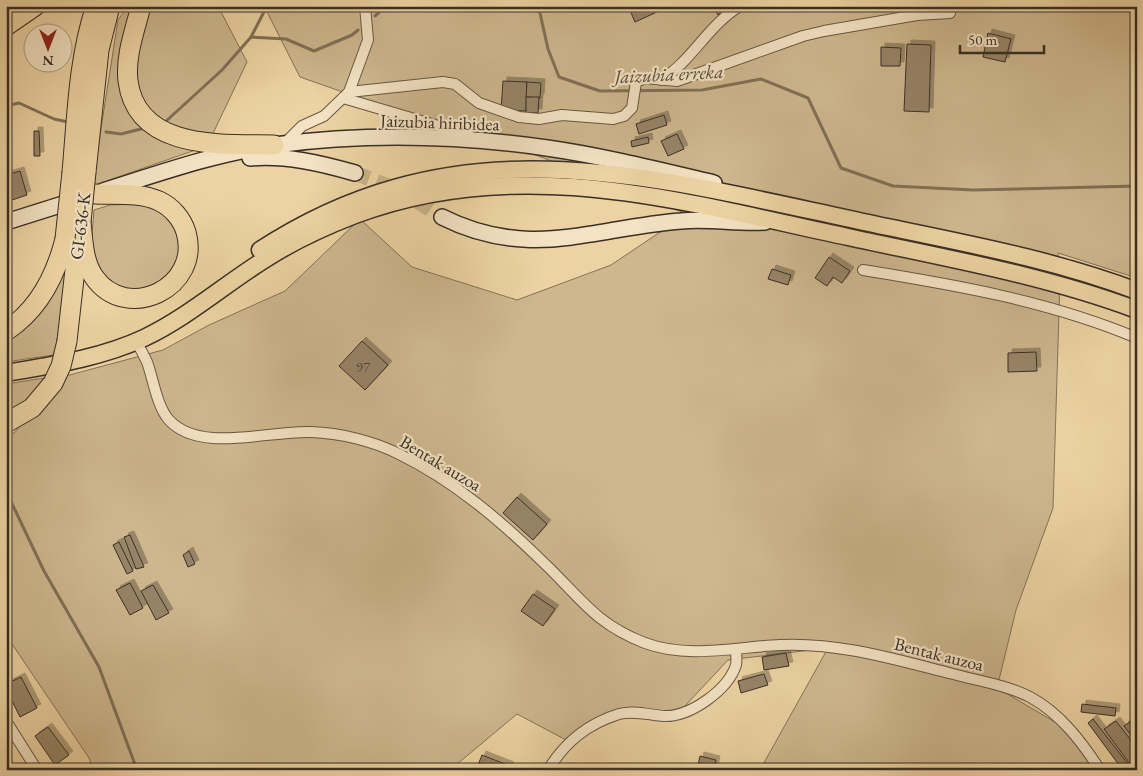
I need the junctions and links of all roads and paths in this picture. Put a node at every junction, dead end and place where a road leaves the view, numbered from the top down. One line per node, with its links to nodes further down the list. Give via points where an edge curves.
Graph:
1 (35, 6): 8 (highway)
2 (96, 6): 13 (highway, GI-636-K, via 80,83)
3 (110, 6): 13 (highway, GI-636-K, via 99,50)
4 (141, 6): 12 (highway, via 131,45 128,81 140,112 151,123 181,139)
5 (365, 6): 10 (street, via 368,40)
6 (740, 6): 9 (street, via 716,26 675,72)
7 (950, 13): 9 (street, via 917,15 817,33 677,81)
8 (6, 26)
9 (660, 80): 10 (street, via 645,78 636,82 632,108 624,116 613,119 562,115 539,119 495,110 479,103 455,84 443,82)
10 (346, 95): 11 (street); 12 (street, via 324,116 302,126)
11 (490, 141): 12 (main road, Jaizubia hiribidea, via 396,137); 17 (main road, Jaizubia hiribidea, via 608,159 717,184)
12 (279, 145): 15 (main road, Jaizubia hiribidea, via 185,165)
13 (79, 172): 21 (highway, GI-636-K, bridge); 25 (highway, GI-636-K, bridge, via 65,239 49,283 32,308)
14 (355, 174): 15 (main road, Jaizubia hiribidea, via 309,161 259,157)
15 (140, 179): 16 (main road, Jaizubia hiribidea)
16 (95, 194): 20 (main road, Jaizubia hiribidea); 21 (highway, via 152,198 175,213 187,238 187,257 181,274 168,288 152,296 134,299 116,294 100,284 90,268 84,251)
17 (736, 194): 23 (main road, via 1018,255 1084,272); 26 (main road, via 656,180 567,170 486,170 432,178 354,201 296,228 258,252)
18 (442, 217): 19 (main road, via 481,233 528,241 577,238 682,220)
19 (772, 221): 24 (main road, via 1015,272); 26 (main road, via 698,205 565,185 486,185 434,193 374,208 309,234 263,260)
20 (6, 222)
21 (81, 222): 30 (highway, GI-636-K, bridge, via 67,341 61,366 53,383 32,408)
22 (863, 270): 27 (street, via 1002,295 1083,318)
23 (1137, 291)
24 (1137, 310)
25 (6, 331)
26 (158, 331): 28 (main road)
27 (1137, 338)
28 (136, 342): 29 (main road, via 96,356); 31 (street, Bentak auzoa, via 168,420 194,436 224,439 313,432 358,439 397,452 472,499 547,566 595,616 621,632 647,644 674,649)
29 (6, 373)
30 (6, 423)
31 (736, 650): 34 (street, via 736,665 714,695 699,706 682,714 666,716 635,712 594,723 569,741); 35 (street, Bentak auzoa, via 782,645 844,649 1001,687 1029,697 1047,709 1086,747)
32 (6, 721): 33 (street)
33 (37, 770)
34 (548, 770)
35 (1100, 770)

